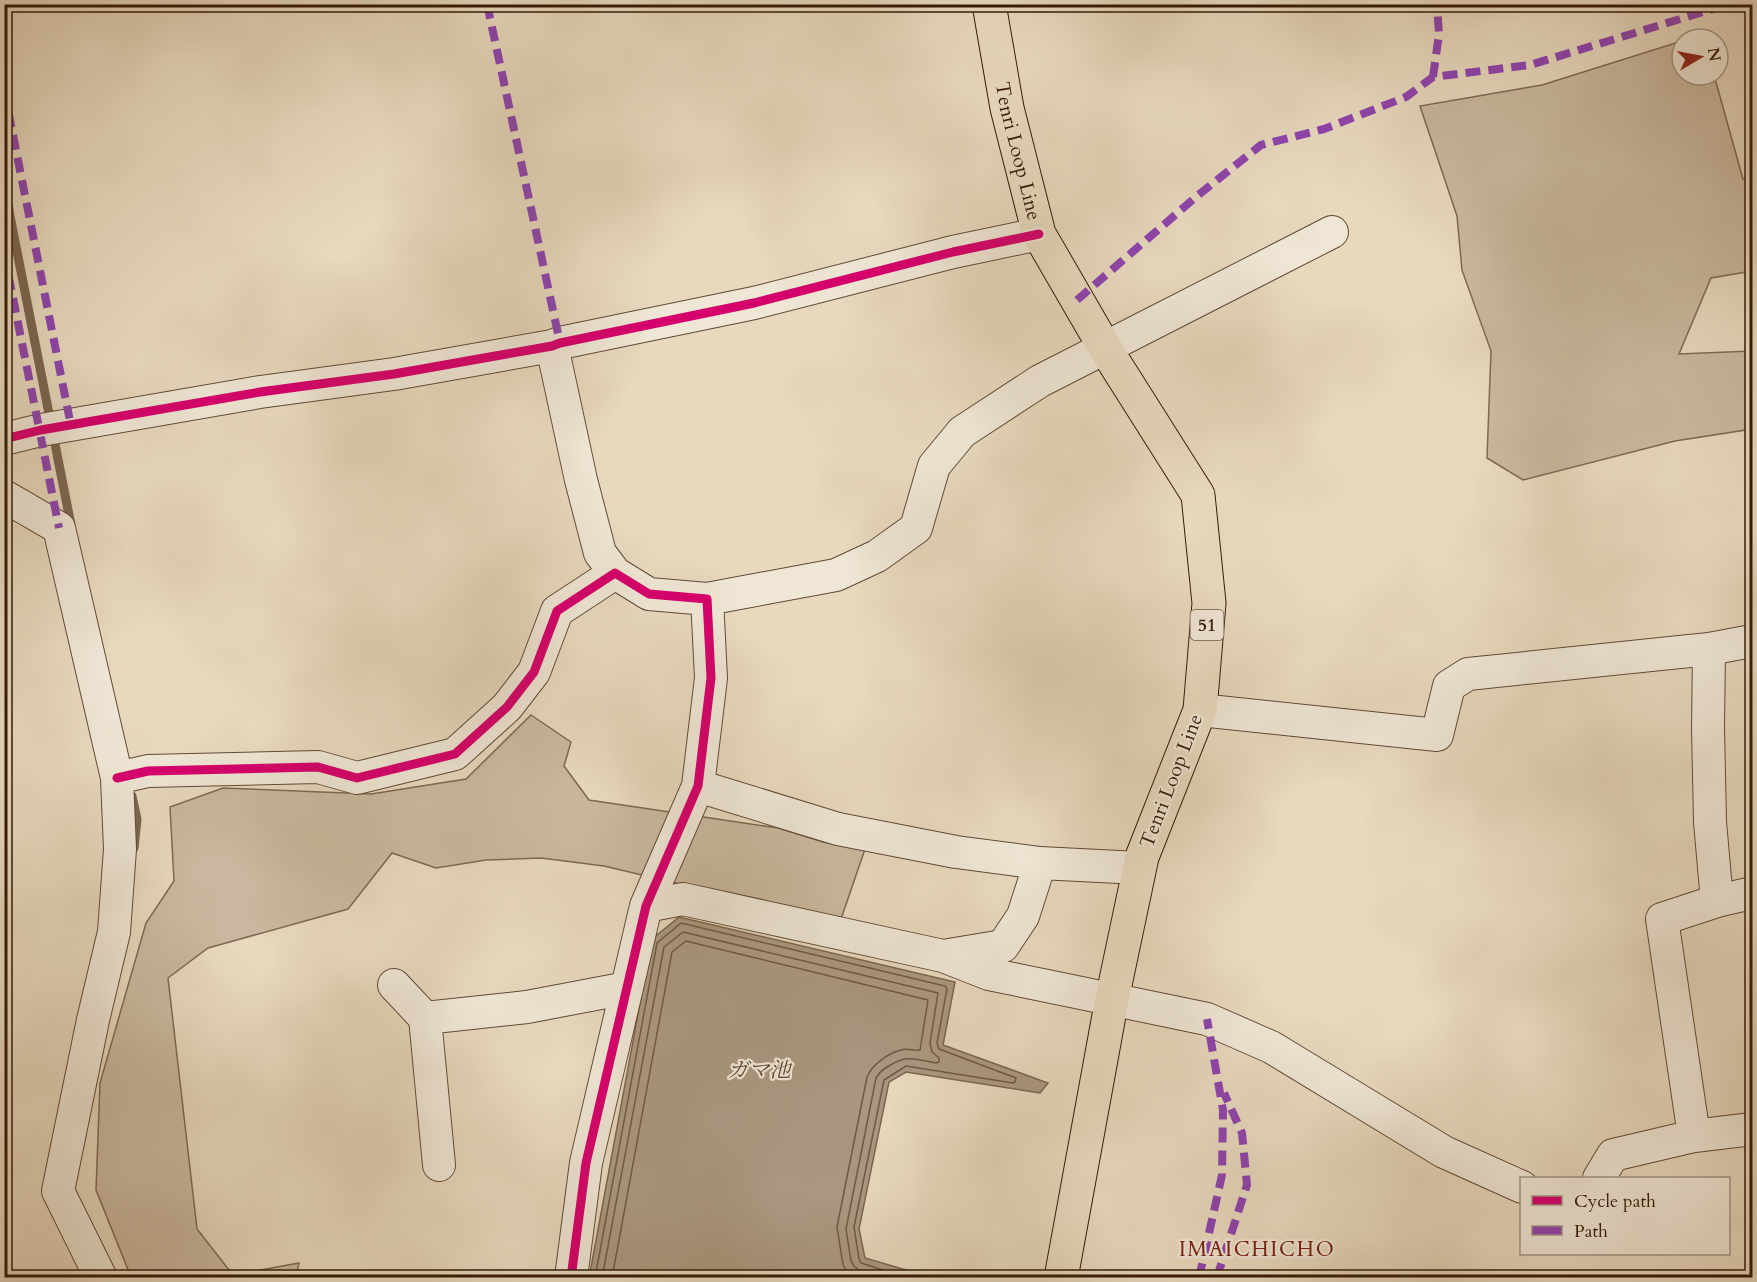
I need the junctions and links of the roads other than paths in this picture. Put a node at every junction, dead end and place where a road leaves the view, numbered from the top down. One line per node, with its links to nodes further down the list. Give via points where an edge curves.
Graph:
1 (989, 4): 3 (main road, Tenri Loop Line / 51, via 1007,108)
2 (1332, 232): 5 (street)
3 (1039, 234): 4 (street, via 754,303); 5 (main road, Tenri Loop Line / 51)
4 (552, 346): 6 (street, via 394,374 260,392); 8 (street, via 595,536 600,553)
5 (1105, 348): 9 (street, via 1040,381 962,432 934,466 916,528 877,556 836,575); 12 (main road, Tenri Loop Line / 51, via 1198,495 1209,603)
6 (4, 439)
7 (4, 496): 13 (street, via 59,528)
8 (615, 573): 9 (street, via 649,594); 13 (street, via 557,611 534,672 507,707 455,754 357,778 318,767)
9 (707, 599): 14 (street, via 711,678)
10 (1752, 641): 11 (street)
11 (1709, 649): 12 (street, via 1468,674 1449,686 1437,735); 18 (street, via 1710,822)
12 (1200, 710): 16 (main road, Tenri Loop Line / 51)
13 (130, 775): 30 (street, via 114,932 58,1191)
14 (698, 786): 15 (street, via 838,829 956,852); 19 (street)
15 (1040, 863): 16 (street); 20 (street, via 1023,916 1003,946)
16 (1140, 868): 23 (main road, Tenri Loop Line / 51)
17 (1752, 893): 18 (street)
18 (1717, 901): 26 (street, via 1662,919)
19 (646, 906): 20 (street, via 683,899); 22 (street)
20 (943, 956): 23 (street, via 988,974)
21 (394, 985): 24 (street)
22 (627, 988): 24 (street, via 528,1007); 31 (street, via 586,1163)
23 (1113, 999): 29 (street, via 1207,1019 1271,1047 1444,1152); 32 (main road, Tenri Loop Line / 51)
24 (425, 1018): 27 (street)
25 (1752, 1128): 26 (street)
26 (1694, 1136): 28 (street, via 1612,1155)
27 (439, 1165)
28 (1600, 1177)
29 (1520, 1187)
30 (101, 1278)
31 (572, 1278)
32 (1061, 1278)

